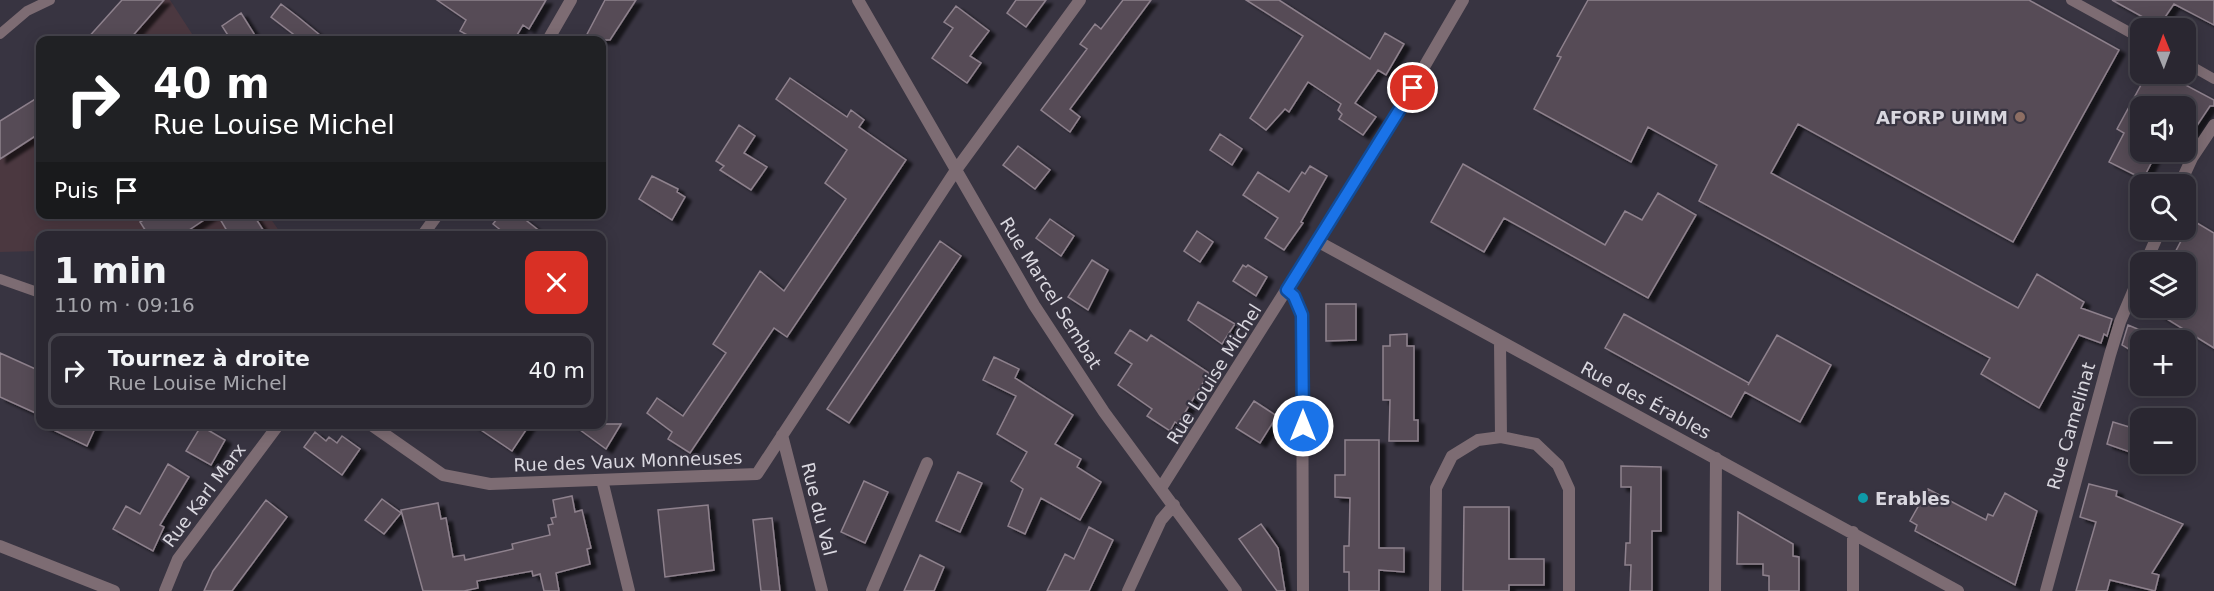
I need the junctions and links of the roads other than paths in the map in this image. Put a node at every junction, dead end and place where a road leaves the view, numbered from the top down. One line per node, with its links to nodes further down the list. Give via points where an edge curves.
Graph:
1 (50, 0): 8 (lane, via 27,12)
2 (571, 0): 9 (street)
3 (858, 0): 13 (street, Rue Marcel Sembat)
4 (1080, 0): 13 (street, Rue des Vaux Monneuses)
5 (1463, 0): 15 (street, Rue Louise Michel, via 1431,59)
6 (2071, 0): 7 (lane)
7 (2130, 32)
8 (0, 34)
9 (550, 36)
10 (2196, 69): 11 (lane)
11 (2214, 79)
12 (2214, 125): 14 (street)
13 (956, 170): 23 (street, Rue des Vaux Monneuses); 28 (street, Rue Marcel Sembat, via 1034,305 1104,412)
14 (2185, 174)
15 (1317, 241): 17 (street, Rue Louise Michel); 20 (street, Rue des Érables)
16 (0, 279): 18 (lane)
17 (1287, 290): 28 (street, Rue Louise Michel); 39 (street, via 1302,315)
18 (36, 292)
19 (2130, 298): 45 (street, Rue Camelinat, via 2110,355)
20 (1500, 342): 24 (street); 25 (street, Rue des Érables)
21 (275, 429): 33 (street, Rue Karl Marx, via 178,559)
22 (377, 429): 27 (street, Rue des Vaux Monneuses, via 443,475 490,484)
23 (782, 435): 27 (street, Rue des Vaux Monneuses, via 757,474); 35 (street, Rue du Val)
24 (1500, 437): 40 (street, via 1478,440 1452,456 1436,488); 41 (street, via 1536,444 1558,465 1569,489)
25 (1716, 458): 30 (street, Rue des Érables); 42 (street)
26 (927, 463): 36 (street)
27 (602, 480): 34 (street)
28 (1161, 488): 29 (street, Rue Marcel Sembat)
29 (1174, 505): 37 (street, via 1161,520); 38 (street, Rue Marcel Sembat)
30 (1853, 532): 43 (street); 44 (street, Rue des Érables)
31 (0, 546): 32 (street)
32 (114, 591)
33 (165, 591)
34 (629, 591)
35 (822, 591)
36 (872, 591)
37 (1128, 591)
38 (1236, 591)
39 (1303, 591)
40 (1435, 591)
41 (1569, 591)
42 (1715, 591)
43 (1853, 591)
44 (1958, 591)
45 (2046, 591)

